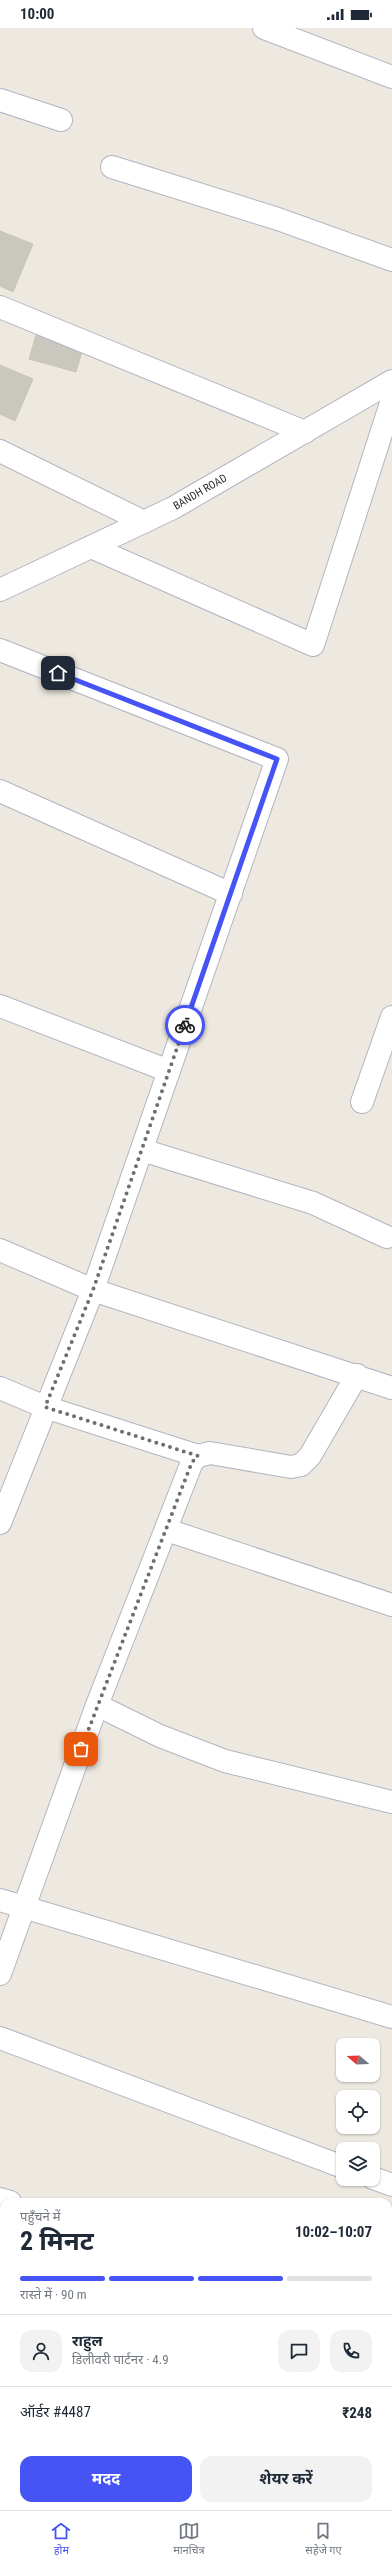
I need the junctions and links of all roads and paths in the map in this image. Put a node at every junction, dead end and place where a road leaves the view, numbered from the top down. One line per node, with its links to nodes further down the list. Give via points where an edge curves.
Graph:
1 (264, 28): 2 (street)
2 (392, 77)
3 (0, 100): 4 (street)
4 (61, 120)
5 (112, 167): 6 (street, via 278,219)
6 (392, 260)
7 (0, 307): 10 (street)
8 (392, 381): 10 (street, BANDH ROAD)
9 (392, 400): 13 (street, via 313,646)
10 (305, 432): 12 (street, BANDH ROAD)
11 (0, 451): 12 (street)
12 (144, 522): 13 (street, BANDH ROAD)
13 (90, 547): 14 (street, BANDH ROAD)
14 (0, 590)
15 (0, 650): 17 (street, via 277,759)
16 (0, 791): 17 (street)
17 (230, 894): 20 (street)
18 (0, 1006): 20 (street)
19 (392, 1017): 21 (street)
20 (169, 1072): 22 (street)
21 (362, 1102)
22 (142, 1150): 23 (street, via 313,1203); 25 (street)
23 (387, 1237)
24 (0, 1250): 25 (street)
25 (93, 1290): 26 (street); 29 (street)
26 (357, 1375): 28 (street); 30 (street, via 310,1456 301,1466 291,1467 210,1453)
27 (0, 1388): 29 (street)
28 (392, 1388)
29 (45, 1407): 30 (street); 31 (street)
30 (198, 1456): 32 (street, via 192,1462)
31 (0, 1523)
32 (167, 1530): 33 (street); 34 (street)
33 (392, 1605)
34 (97, 1705): 35 (street, via 160,1736 225,1761); 37 (street)
35 (392, 1802)
36 (0, 1900): 37 (street)
37 (23, 1908): 38 (street); 39 (street)
38 (0, 1974)
39 (392, 2017)
40 (0, 2038): 41 (street)
41 (336, 2164)
42 (380, 2181): 43 (street)
43 (392, 2185)

